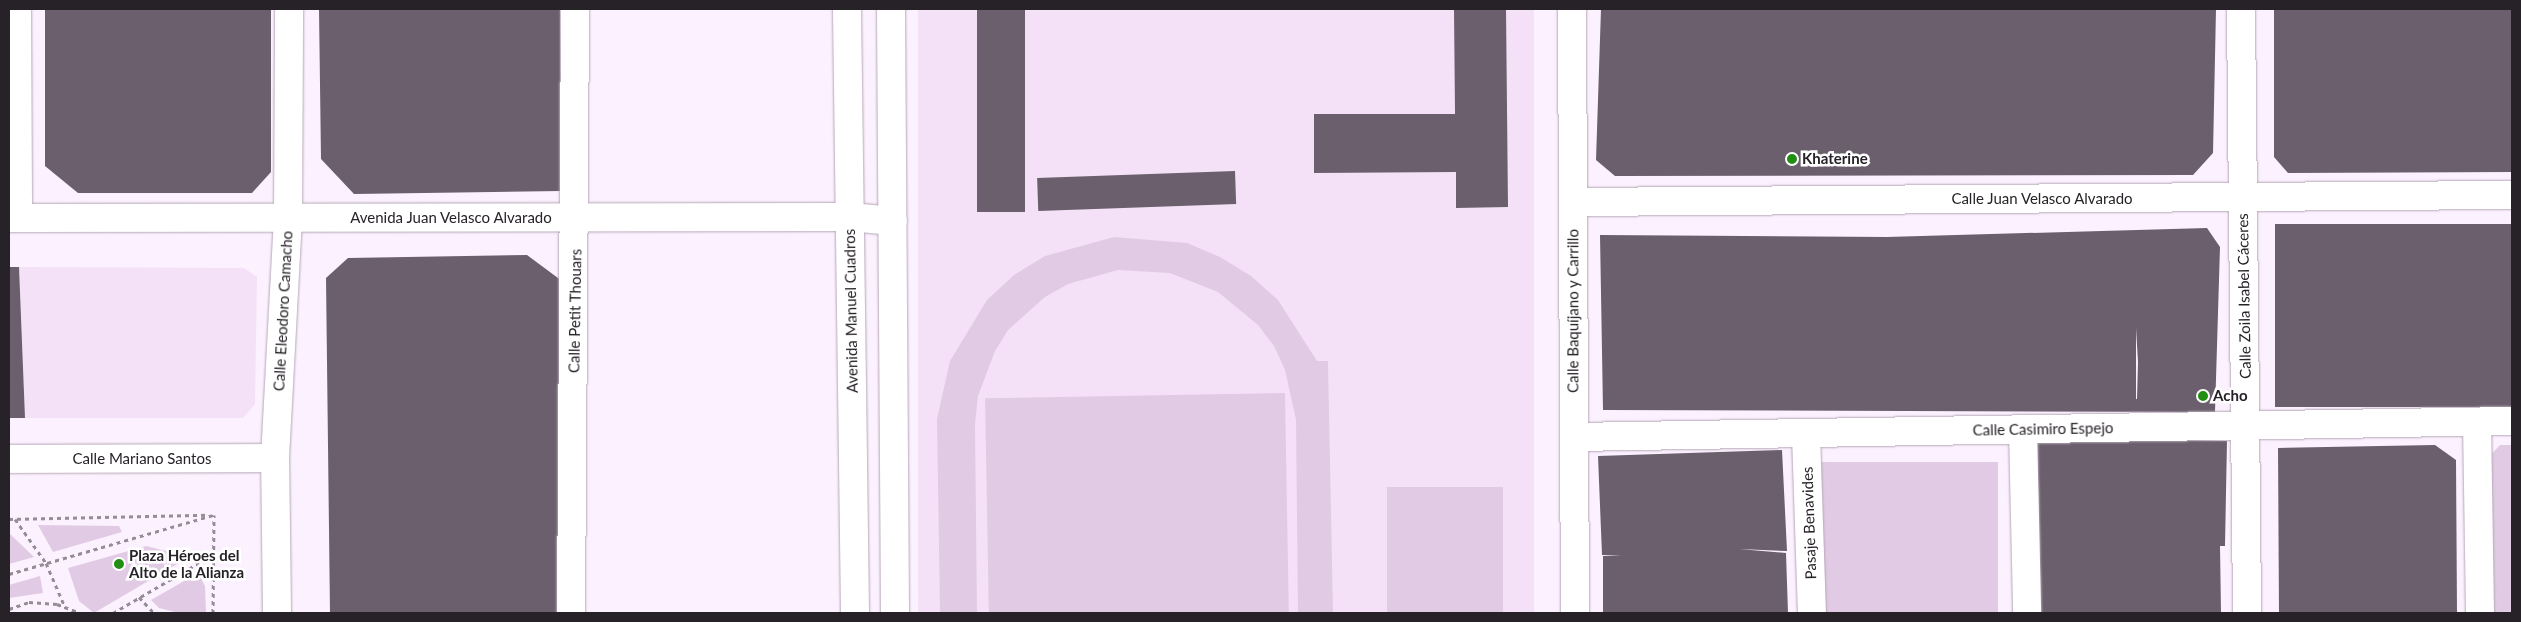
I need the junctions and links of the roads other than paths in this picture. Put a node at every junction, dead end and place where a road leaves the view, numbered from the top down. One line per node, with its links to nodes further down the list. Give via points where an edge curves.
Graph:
1 (17, 9): 13 (street)
2 (289, 9): 14 (street, Calle Eleodoro Camacho)
3 (574, 9): 12 (street, Calle Petit Thouars)
4 (847, 9): 11 (street, Avenida Manuel Cuadros)
5 (891, 9): 15 (street)
6 (1572, 9): 10 (street, Calle Baquíjano y Carrillo)
7 (2241, 9): 9 (street, Calle Zoila Isabel Cáceres)
8 (2512, 195): 9 (street, Calle Juan Velasco Alvarado)
9 (2243, 198): 10 (street, Calle Juan Velasco Alvarado); 18 (street, Calle Zoila Isabel Cáceres)
10 (1573, 202): 21 (street, Calle Baquíjano y Carrillo)
11 (850, 216): 12 (street, Avenida Juan Velasco Alvarado); 15 (street, Avenida Juan Velasco Alvarado); 26 (street, Avenida Manuel Cuadros)
12 (577, 217): 14 (street, Avenida Juan Velasco Alvarado); 25 (street, Calle Petit Thouars)
13 (13, 218): 14 (street, Avenida Juan Velasco Alvarado)
14 (288, 219): 22 (street, Calle Eleodoro Camacho)
15 (893, 221): 27 (street)
16 (2477, 422): 17 (street, Calle Casimiro Espejo); 18 (street, Calle Casimiro Espejo); 32 (street)
17 (2512, 422)
18 (2245, 426): 19 (street, Calle Casimiro Espejo); 31 (street, Calle Zoila Isabel Cáceres)
19 (2023, 430): 20 (street, Calle Casimiro Espejo); 30 (street)
20 (1806, 434): 21 (street, Calle Casimiro Espejo); 29 (street, Pasaje Benavides)
21 (1574, 437): 28 (street, Calle Baquíjano y Carrillo)
22 (275, 458): 23 (street, Calle Mariano Santos); 24 (street, Calle Eleodoro Camacho)
23 (9, 459)
24 (276, 613)
25 (571, 613)
26 (855, 613)
27 (895, 613)
28 (1574, 613)
29 (1812, 613)
30 (2027, 613)
31 (2247, 613)
32 (2480, 613)

